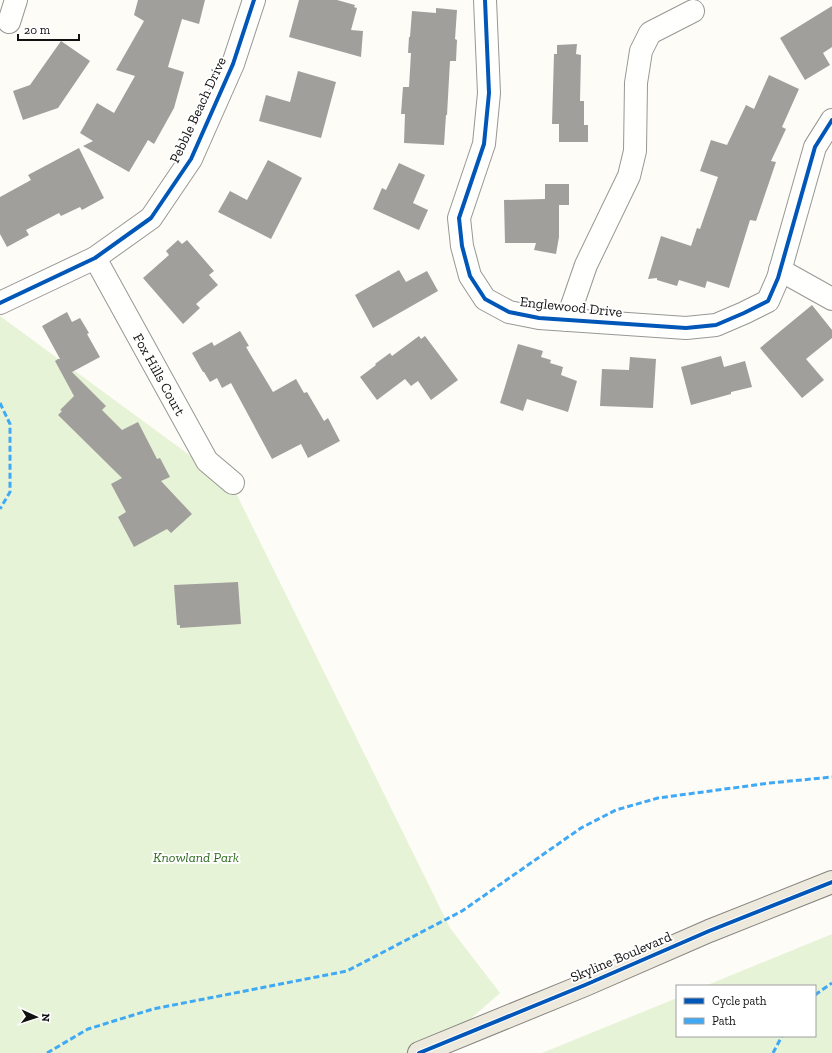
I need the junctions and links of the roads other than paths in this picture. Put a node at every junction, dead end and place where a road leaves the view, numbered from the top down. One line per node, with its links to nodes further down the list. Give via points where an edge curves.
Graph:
1 (16, 0): 5 (street)
2 (254, 0): 7 (street, Pebble Beach Drive, via 233,64 191,159 151,218)
3 (485, 0): 11 (street, Englewood Drive, via 489,93 484,144 459,218 462,246 470,276 485,299 509,312)
4 (693, 11): 11 (street, via 650,33 641,50 636,83 635,151 629,176 586,265)
5 (9, 22)
6 (832, 120): 8 (street, Englewood Drive, via 815,147)
7 (95, 258): 10 (street, Pebble Beach Drive); 12 (street, Fox Hills Court, via 207,461)
8 (780, 270): 9 (street); 11 (street, Englewood Drive, via 768,300 716,325 686,328)
9 (832, 299)
10 (0, 303)
11 (567, 320)
12 (233, 483)
13 (832, 882): 14 (main road, Skyline Boulevard)
14 (419, 1053)

